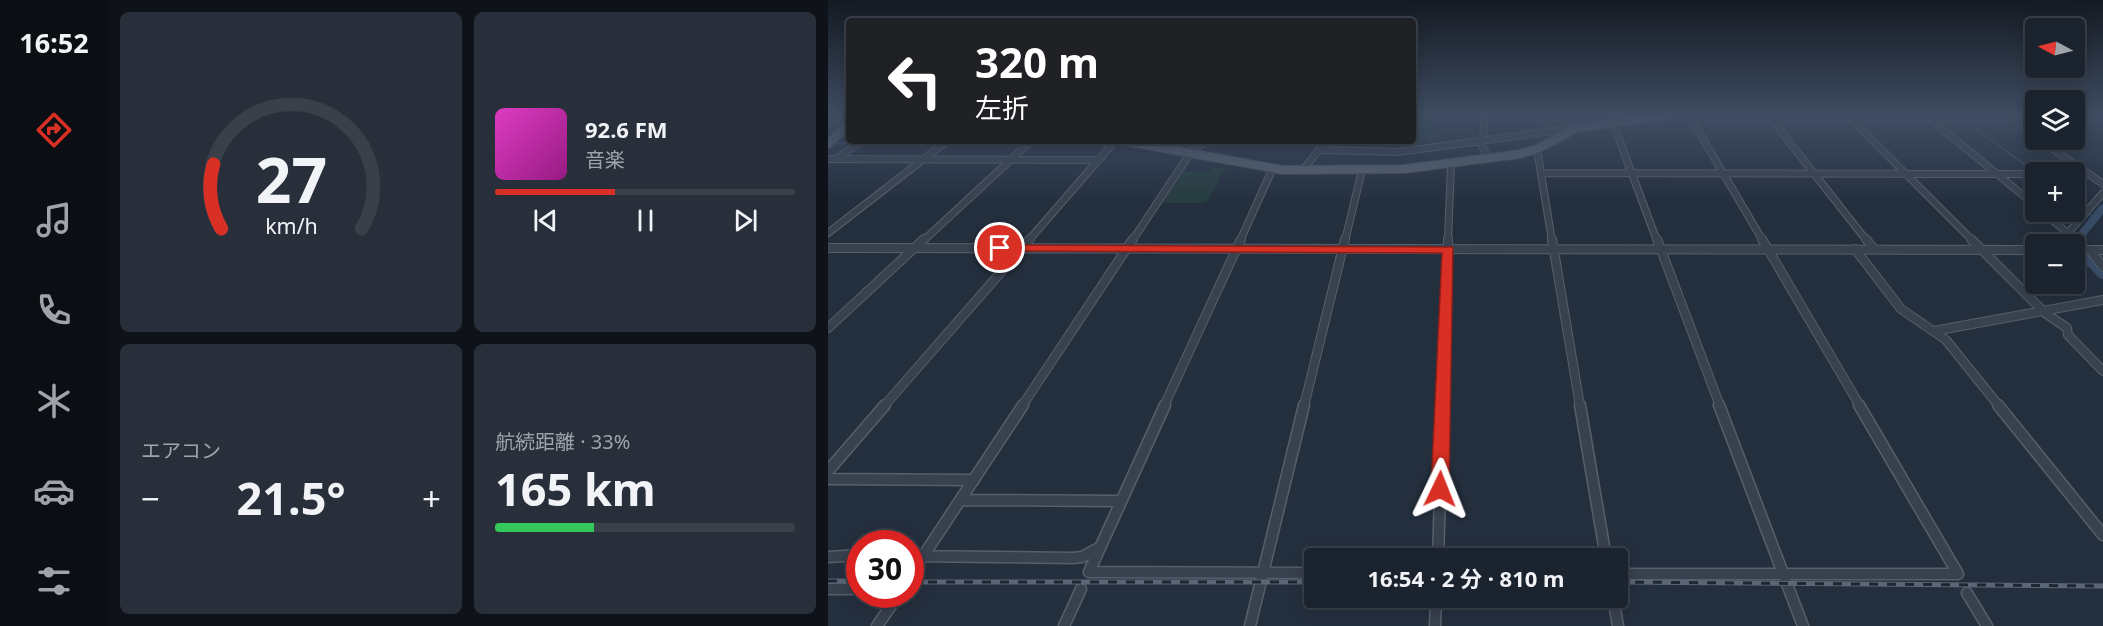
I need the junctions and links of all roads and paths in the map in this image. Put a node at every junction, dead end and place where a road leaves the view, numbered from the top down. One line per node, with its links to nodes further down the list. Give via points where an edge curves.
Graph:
1 (856, 144): 22 (street)
2 (942, 144): 23 (street)
3 (1028, 144): 25 (street)
4 (1112, 144): 26 (street)
5 (1143, 144): 17 (main road)
6 (1165, 144): 17 (street)
7 (1203, 144): 21 (street)
8 (1321, 144): 19 (street, via 1318,148)
9 (1457, 144): 19 (street, via 1391,153)
10 (1482, 144): 24 (street)
11 (1546, 144): 18 (main road)
12 (1621, 144): 32 (street)
13 (1707, 144): 33 (street)
14 (1790, 144): 34 (street)
15 (1876, 144): 35 (street)
16 (1961, 144): 36 (street)
17 (1160, 147): 21 (main road)
18 (1537, 149): 24 (main road); 31 (street)
19 (1321, 150): 29 (street)
20 (2054, 150): 39 (street)
21 (1190, 152): 28 (main road); 49 (street)
22 (831, 159): 23 (street)
23 (923, 159): 25 (street); 45 (street)
24 (1488, 159): 27 (main road)
25 (1011, 160): 26 (street); 48 (street)
26 (1099, 160): 47 (street)
27 (1451, 163): 30 (main road); 52 (street)
28 (1272, 170): 29 (main road); 50 (street)
29 (1303, 170): 30 (main road)
30 (1362, 170): 51 (street)
31 (1541, 174): 32 (street); 53 (street)
32 (1632, 174): 33 (street); 54 (street)
33 (1724, 174): 34 (street); 55 (street)
34 (1814, 174): 35 (street); 57 (street)
35 (1906, 174): 36 (street); 58 (street)
36 (1997, 174): 37 (street); 42 (street)
37 (2025, 174)
38 (2085, 174): 39 (street)
39 (2089, 174): 40 (street)
40 (2103, 184)
41 (2103, 192): 44 (street)
42 (2025, 197)
43 (2055, 222): 44 (street)
44 (2068, 232)
45 (828, 233)
46 (828, 248): 48 (street)
47 (1022, 248): 48 (street); 49 (street); 69 (street)
48 (915, 249): 66 (street)
49 (1127, 249): 50 (street); 71 (street)
50 (1235, 249): 51 (street); 73 (street)
51 (1341, 249): 52 (street); 83 (street)
52 (1448, 249): 53 (street); 76 (street)
53 (1554, 249): 54 (street); 77 (street)
54 (1661, 249): 55 (street); 85 (street)
55 (1769, 249): 56 (street); 85 (street, via 1958,574)
56 (1855, 249): 57 (street); 67 (street, via 1901,309)
57 (1874, 249): 58 (street)
58 (1981, 250): 59 (street); 65 (street)
59 (2025, 250)
60 (2085, 250): 61 (street)
61 (2089, 250): 62 (street); 63 (street)
62 (2103, 250)
63 (2103, 267)
64 (2103, 300): 65 (street)
65 (2045, 313): 67 (street); 68 (street, via 2067,328 2068,335)
66 (828, 328)
67 (1934, 331): 74 (street, via 1946,340)
68 (2103, 371)
69 (828, 471)
70 (828, 479): 71 (street)
71 (974, 480): 72 (street)
72 (961, 500): 73 (street); 79 (street)
73 (1120, 501): 75 (street)
74 (2103, 535)
75 (1099, 548): 81 (street, via 1073,558); 83 (street, via 1089,572)
76 (1438, 548)
77 (1604, 548)
78 (846, 556): 80 (street)
79 (924, 556)
80 (828, 557)
81 (924, 557)
82 (1304, 573): 83 (street)
83 (1263, 574): 95 (street)
84 (1628, 574): 85 (street)
85 (1784, 575): 98 (street)
86 (828, 589): 88 (street)
87 (1081, 589): 94 (street)
88 (846, 590)
89 (1967, 592): 99 (street)
90 (889, 608): 93 (street)
91 (1436, 608): 96 (street)
92 (1615, 608): 97 (street)
93 (877, 626)
94 (1064, 626)
95 (1250, 626)
96 (1435, 626)
97 (1618, 626)
98 (1803, 626)
99 (1987, 626)

